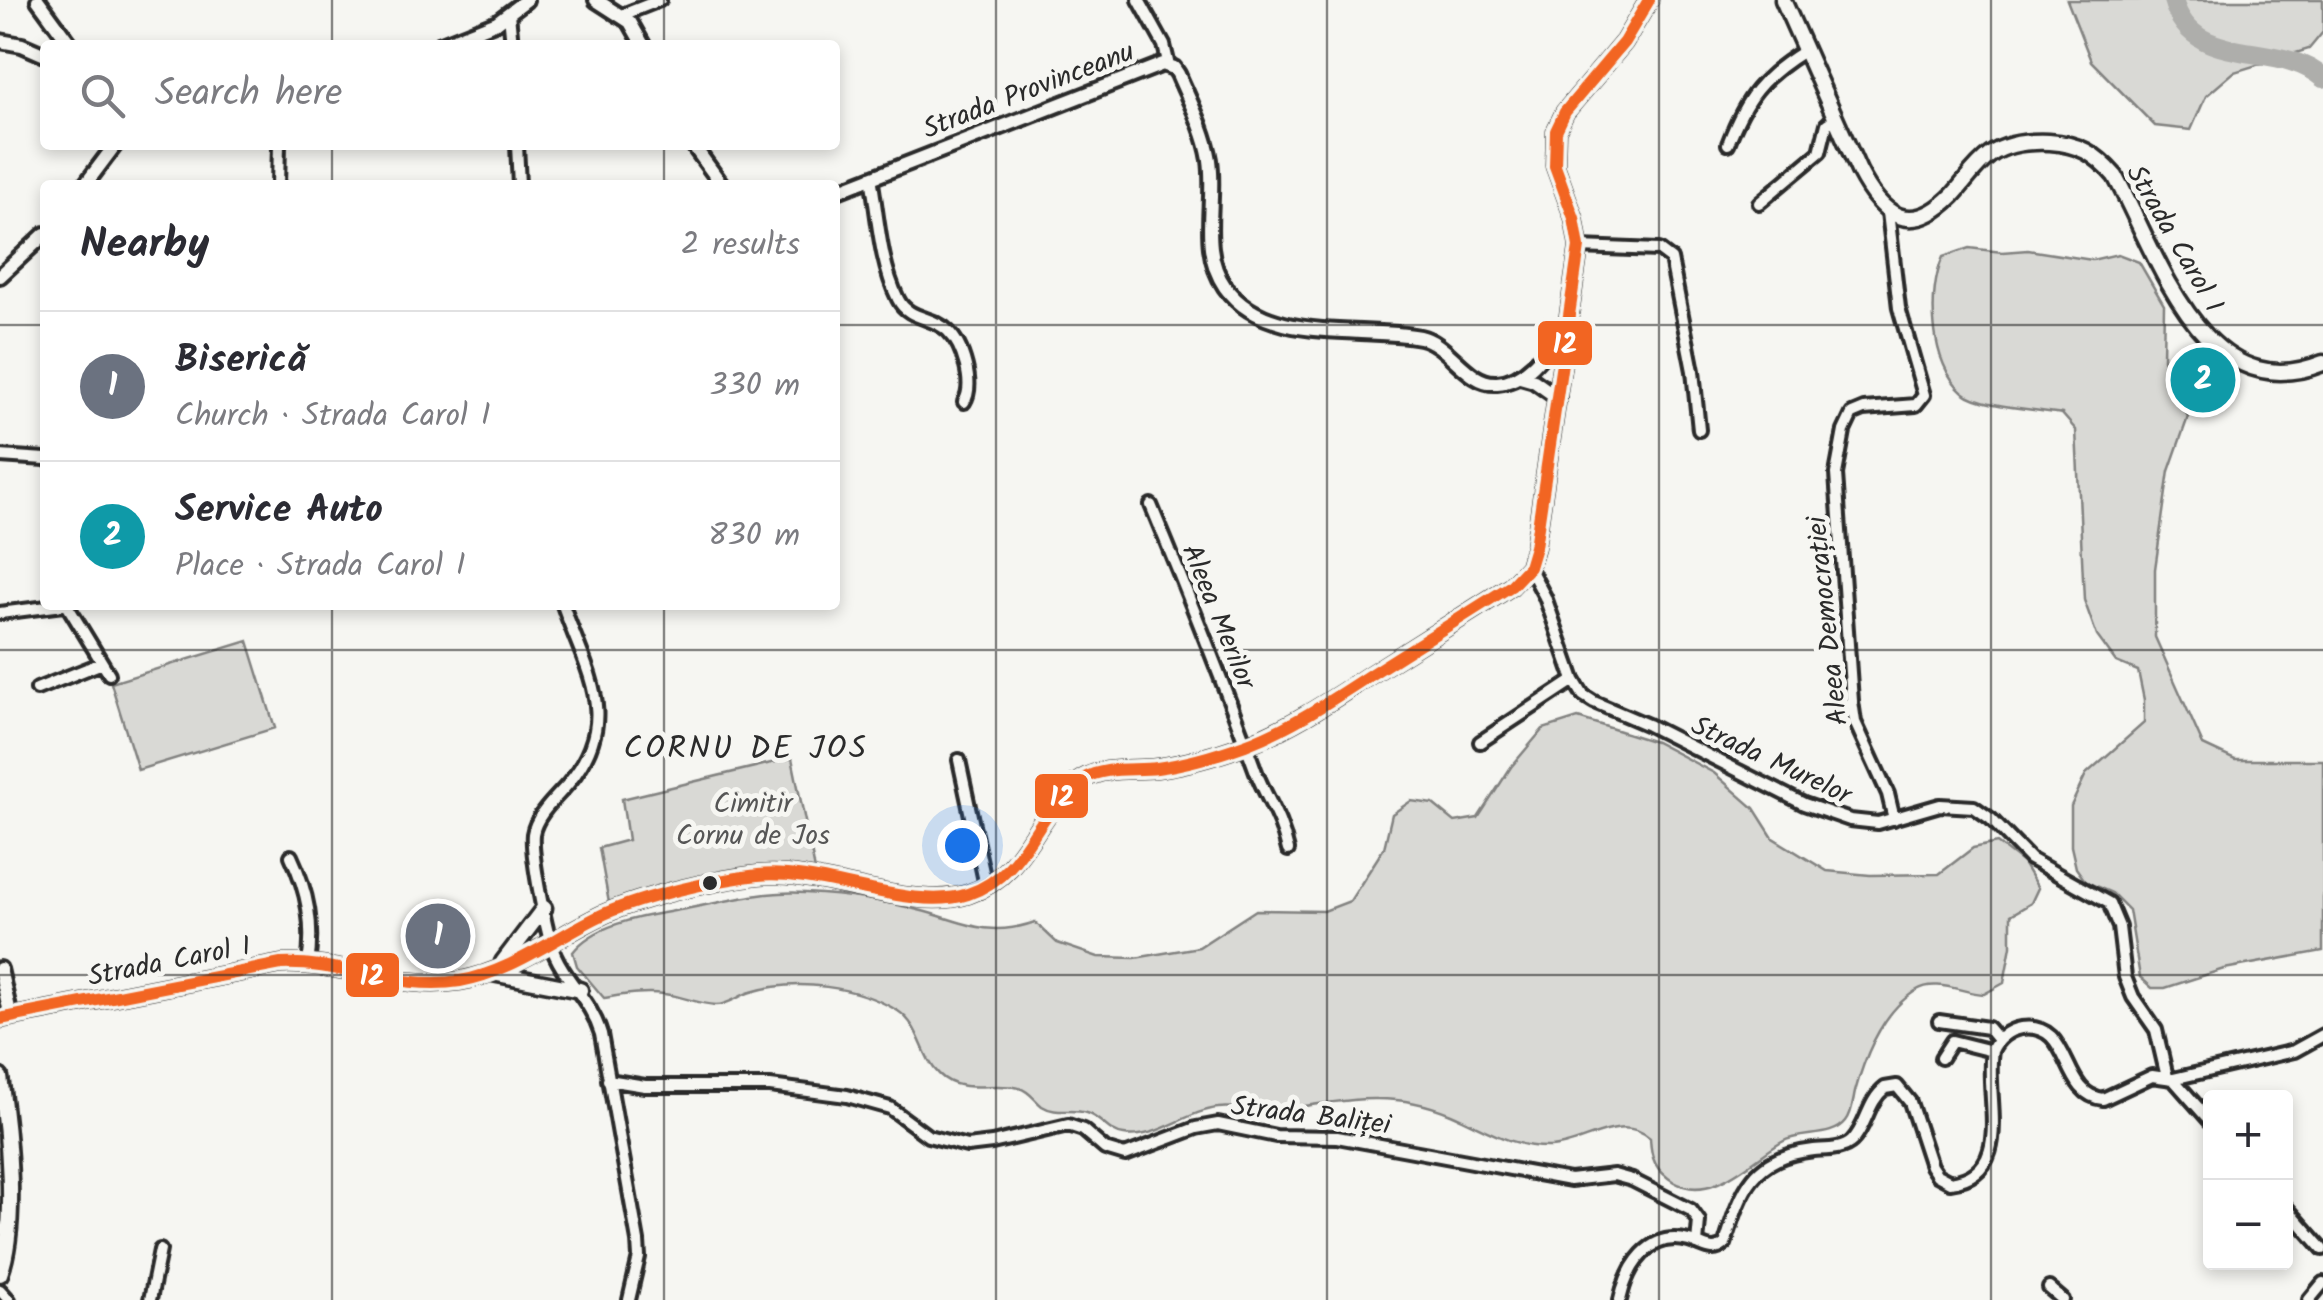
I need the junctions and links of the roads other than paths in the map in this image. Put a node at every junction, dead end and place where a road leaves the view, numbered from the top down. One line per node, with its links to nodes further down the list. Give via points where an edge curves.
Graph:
1 (38, 0): 10 (street)
2 (526, 0): 8 (street)
3 (596, 0): 9 (street)
4 (660, 0): 9 (street)
5 (1139, 0): 17 (street)
6 (1649, 0): 33 (main road, via 1556,130 1555,166)
7 (1783, 0): 15 (main road)
8 (510, 13): 11 (street); 12 (street)
9 (622, 15): 13 (street)
10 (67, 40)
11 (451, 40)
12 (512, 40)
13 (640, 40)
14 (0, 41): 16 (street)
15 (1804, 51): 18 (main road); 19 (street, via 1759,85)
16 (40, 52)
17 (1170, 66): 24 (street, Strada Provinceanu, via 1152,67); 37 (street, Strada Provinceanu, via 1209,154 1212,253 1233,297 1289,325 1426,338 1493,383)
18 (1836, 119): 30 (street, via 1826,126 1820,152); 31 (main road, via 1870,193)
19 (1728, 144)
20 (111, 150): 25 (street)
21 (279, 150): 26 (street)
22 (517, 150): 27 (street)
23 (696, 150): 28 (street)
24 (871, 177): 29 (street, Strada Provinceanu); 39 (street, via 897,297 904,310 952,334 968,377)
25 (89, 180)
26 (278, 180)
27 (519, 180)
28 (718, 180)
29 (840, 190)
30 (1759, 203)
31 (1888, 212): 36 (main road, Strada Carol I, via 1912,217 1938,207 1990,155 2014,144 2081,147 2114,176 2177,298 2214,345 2266,370); 56 (street, Aleea Democrației, via 1899,308 1924,395 1916,405 1852,414 1836,474 1852,702)
32 (40, 239): 34 (street)
33 (1579, 247): 35 (main road); 40 (street, via 1658,250 1671,260)
34 (0, 276)
35 (1570, 317): 37 (street); 38 (main road)
36 (2323, 362)
37 (1520, 377): 38 (street, Strada Provinceanu)
38 (1558, 398): 44 (main road)
39 (964, 402)
40 (1699, 430)
41 (0, 456): 42 (street)
42 (40, 459)
43 (1151, 505): 54 (street, Aleea Merilor)
44 (1529, 567): 51 (street); 54 (main road, Strada Carol I, via 1511,586 1315,710)
45 (40, 608): 48 (street)
46 (68, 610): 49 (street)
47 (564, 610): 60 (street, via 598,709 597,731 583,766 536,822)
48 (0, 613)
49 (102, 663): 50 (street); 52 (street)
50 (109, 674)
51 (1574, 680): 53 (street); 56 (street, Strada Murelor, via 1594,702 1804,804 1864,824)
52 (37, 689)
53 (1480, 742)
54 (1247, 744): 57 (street, Aleea Merilor); 59 (main road, Strada Carol I, via 1182,764 1084,778 1015,864)
55 (959, 760): 59 (street)
56 (1894, 819): 72 (street, Strada Murelor, via 1940,805 1974,807 2030,860 2109,903 2125,977 2156,1030)
57 (1288, 850)
58 (291, 856): 62 (street, via 309,905)
59 (986, 886): 61 (main road, Strada Carol I, via 940,898 753,876 628,905)
60 (544, 908): 61 (street); 64 (main road)
61 (551, 942): 64 (main road, Strada Carol I); 65 (street)
62 (308, 965): 64 (main road, Strada Carol I, via 423,984); 66 (main road, Strada Carol I, via 251,968)
63 (0, 969): 66 (street)
64 (491, 972): 65 (main road)
65 (580, 990): 73 (street, via 601,1034)
66 (6, 1018)
67 (1939, 1021): 69 (street, via 1988,1028)
68 (2323, 1035): 72 (street, via 2294,1051)
69 (1995, 1045): 70 (street, via 1952,1041); 72 (street, via 2024,1027 2046,1031 2094,1098 2152,1076); 76 (street, via 1992,1148 1971,1178 1950,1182 1936,1174 1907,1094 1891,1086 1876,1096 1852,1141 1766,1165 1744,1188 1725,1244 1716,1250)
70 (1941, 1058)
71 (0, 1078): 79 (main road, via 8,1166)
72 (2170, 1078): 74 (street)
73 (608, 1080): 76 (street, Strada Baliței, via 847,1096 890,1108 940,1141 968,1146 1068,1125 1125,1155 1218,1124 1276,1136 1337,1137 1570,1180 1614,1175 1691,1210 1699,1221); 85 (street, via 638,1241)
74 (2203, 1113)
75 (2293, 1214): 77 (street)
76 (1698, 1244): 86 (street, via 1670,1240 1641,1254)
77 (2323, 1249)
78 (160, 1250): 84 (street)
79 (0, 1274)
80 (2323, 1283): 88 (street)
81 (2049, 1288): 87 (street)
82 (0, 1290): 83 (street)
83 (9, 1300)
84 (150, 1300)
85 (629, 1300)
86 (1620, 1300)
87 (2063, 1300)
88 (2309, 1300)

